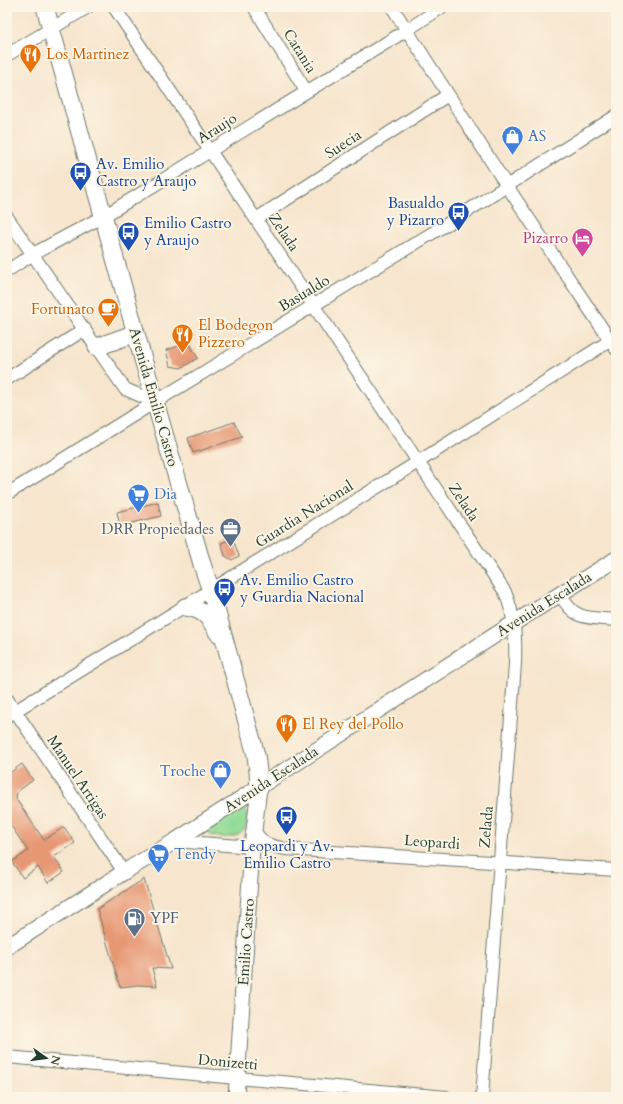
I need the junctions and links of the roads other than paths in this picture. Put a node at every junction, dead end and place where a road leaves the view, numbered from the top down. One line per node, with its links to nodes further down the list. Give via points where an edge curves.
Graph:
1 (45, 7): 7 (main road, Avenida Emilio Castro)
2 (88, 7): 7 (street)
3 (114, 7): 13 (street, Zelada)
4 (254, 7): 10 (street, Catania)
5 (392, 7): 8 (street)
6 (442, 7): 8 (street, Araujo)
7 (51, 29): 9 (street); 15 (main road, Avenida Emilio Castro)
8 (407, 30): 10 (street, Araujo); 11 (street)
9 (7, 54)
10 (306, 91): 13 (street, Araujo)
11 (448, 95): 14 (street); 17 (street, Suecia)
12 (616, 116): 14 (street, Basualdo)
13 (211, 151): 15 (street, Araujo); 17 (street, Zelada)
14 (507, 186): 20 (street, Basualdo); 23 (street)
15 (104, 216): 18 (street, Araujo); 22 (main road, Avenida Emilio Castro)
16 (7, 217): 18 (street)
17 (256, 219): 20 (street, Zelada)
18 (33, 254): 19 (street, Araujo); 21 (street)
19 (7, 271)
20 (313, 306): 26 (street, Basualdo); 27 (street, Zelada)
21 (84, 329): 24 (street); 25 (street)
22 (136, 333): 24 (main road); 26 (main road, Avenida Emilio Castro)
23 (614, 342): 27 (street, Guardia Nacional)
24 (97, 347): 26 (street, via 125,389)
25 (7, 379)
26 (155, 402): 28 (street, Basualdo); 30 (main road, Avenida Emilio Castro)
27 (418, 462): 30 (street, Guardia Nacional); 34 (street, Zelada, via 505,592)
28 (7, 494)
29 (616, 559): 31 (street, Avenida Escalada)
30 (211, 591): 32 (street, Guardia Nacional); 35 (main road, Avenida Emilio Castro)
31 (560, 594): 33 (street, via 566,605 578,616); 34 (street, Avenida Escalada)
32 (185, 607): 35 (main road, via 195,608 208,617); 37 (street, Guardia Nacional)
33 (616, 620)
34 (514, 623): 38 (street, Avenida Escalada); 42 (street, Zelada, via 515,664)
35 (226, 647): 38 (main road, Avenida Emilio Castro, via 256,755)
36 (7, 699): 37 (street, Manuel Artigas)
37 (11, 714): 44 (street, Manuel Artigas)
38 (259, 788): 39 (street, Emilio Castro); 40 (street, Avenida Escalada)
39 (254, 830): 41 (street, Emilio Castro); 42 (street, Leopardi, via 259,839 267,845 285,849)
40 (175, 841): 41 (street); 44 (street, Avenida Escalada)
41 (252, 847): 47 (street, Emilio Castro)
42 (499, 862): 43 (street, Leopardi); 50 (street, Zelada)
43 (616, 870)
44 (124, 872): 45 (street, Avenida Escalada)
45 (7, 947)
46 (7, 1057): 47 (street, Donizetti)
47 (237, 1079): 48 (street, Emilio Castro); 49 (street, Donizetti)
48 (236, 1097)
49 (446, 1097)
50 (482, 1097)

